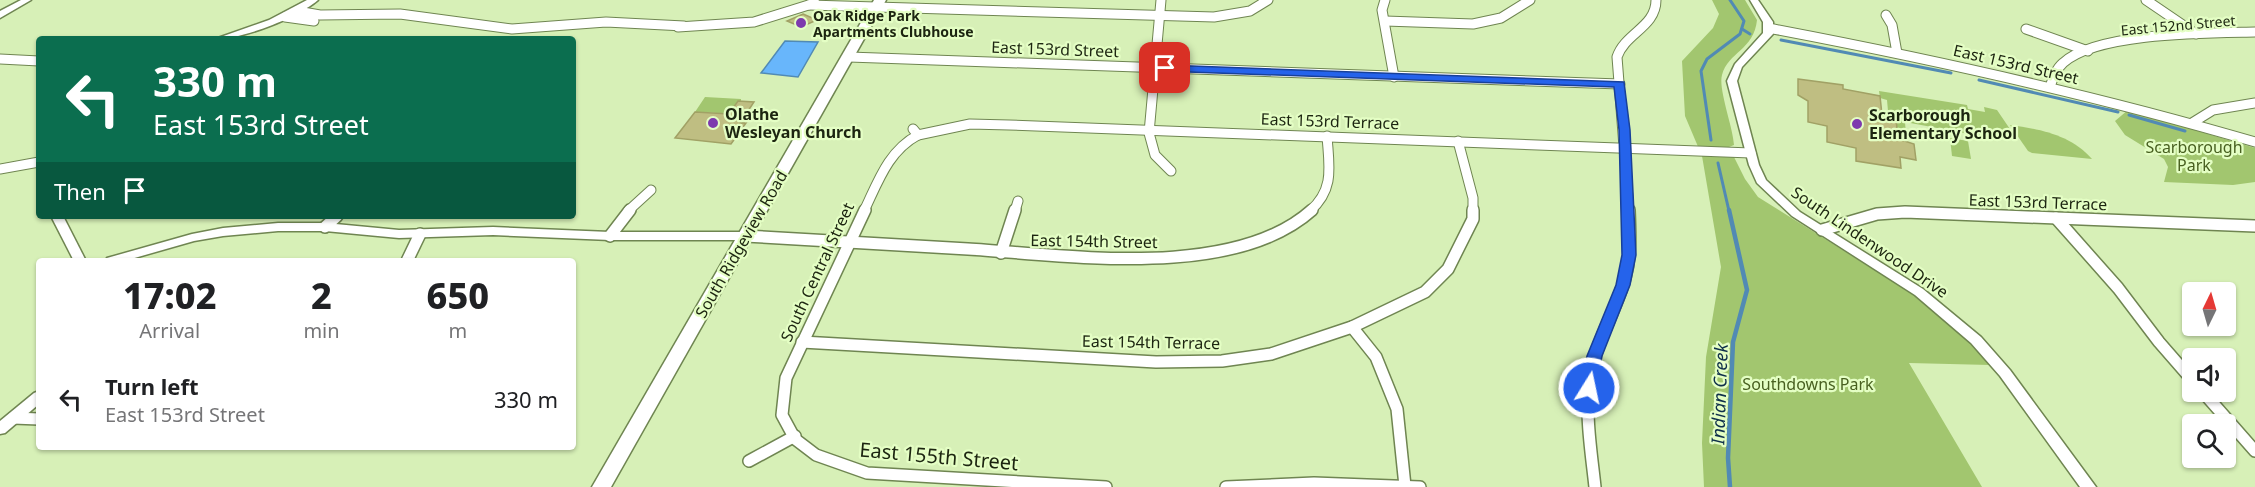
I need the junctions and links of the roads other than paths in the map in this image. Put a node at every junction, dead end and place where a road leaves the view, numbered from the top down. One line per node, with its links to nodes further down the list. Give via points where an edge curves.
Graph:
1 (27, 0): 12 (street)
2 (314, 0): 11 (street)
3 (1161, 0): 14 (street)
4 (1268, 0): 14 (street, via 1257,9 1235,15)
5 (1385, 0): 17 (street)
6 (1530, 0): 17 (street, via 1507,16 1473,24)
7 (1656, 0): 30 (street, via 1653,16 1619,48)
8 (1754, 0): 18 (street, via 1766,17)
9 (2146, 0): 21 (street)
10 (879, 3): 13 (street, via 809,5 753,22 657,28 579,23 512,29 409,14); 14 (street); 25 (main road, South Ridgeview Road)
11 (297, 11): 13 (street); 16 (street)
12 (0, 15)
13 (362, 15): 16 (street, via 324,21)
14 (1159, 15): 28 (street)
15 (1886, 15): 24 (street)
16 (285, 17): 22 (street)
17 (1385, 21): 29 (street)
18 (1768, 28): 24 (street, East 153rd Street); 40 (street, South Lindenwood Drive, via 1766,38 1738,66 1732,81)
19 (2026, 29): 23 (street)
20 (2255, 32): 21 (street, East 152nd Street)
21 (2196, 34): 23 (street, East 152nd Street, via 2157,37)
22 (229, 36)
23 (2088, 51): 31 (street, East 152nd Street, via 2061,65)
24 (1897, 52): 31 (street, East 153rd Street)
25 (849, 57): 28 (street, East 153rd Street); 54 (main road, South Ridgeview Road)
26 (0, 59): 27 (street)
27 (36, 61)
28 (1156, 68): 29 (street, East 153rd Street); 34 (street)
29 (1394, 76): 30 (street, East 153rd Street)
30 (1620, 84): 39 (street)
31 (2050, 87): 33 (street, East 153rd Street)
32 (2255, 103): 33 (street, via 2212,110)
33 (2192, 123): 38 (street, East 153rd Street)
34 (1149, 129): 35 (street, East 153rd Terrace, via 970,124); 36 (street, East 153rd Terrace); 43 (street, via 1150,148)
35 (915, 132): 55 (street, South Central Street, via 887,162)
36 (1327, 136): 37 (street, East 153rd Terrace); 56 (street, East 154th Street, via 1326,194 1302,221 1259,242 1167,257 1128,259)
37 (1458, 141): 39 (street, East 153rd Terrace); 60 (street, East 154th Terrace, via 1473,198 1473,219 1448,269 1425,292)
38 (2255, 142)
39 (1624, 147): 40 (street, East 153rd Terrace); 76 (street, via 1629,255 1623,285 1595,356 1589,388 1587,418)
40 (1750, 153): 51 (street, South Lindenwood Drive, via 1761,181 1776,197)
41 (36, 163): 42 (street)
42 (0, 169)
43 (1171, 171)
44 (651, 190): 53 (street, via 625,214)
45 (1018, 201): 56 (street, East 154th Street)
46 (2056, 218): 49 (street, East 153rd Terrace); 51 (street, East 153rd Terrace, via 1905,212 1877,214); 62 (street)
47 (59, 219): 57 (street)
48 (334, 219): 50 (street)
49 (2255, 226)
50 (325, 227): 52 (street); 58 (street, via 223,232)
51 (1822, 230): 77 (street, South Lindenwood Drive, via 1919,292 1976,340 2005,373)
52 (420, 234): 53 (street, via 493,231); 59 (street)
53 (610, 236): 54 (street)
54 (745, 236): 55 (street, East 154th Street); 72 (main road, South Ridgeview Road)
55 (848, 243): 56 (street, East 154th Street); 61 (street, South Central Street)
56 (1001, 253)
57 (78, 258)
58 (121, 258)
59 (408, 258)
60 (1352, 327): 61 (street, East 154th Terrace, via 1271,354 1200,361 1146,362); 71 (street, via 1376,357 1397,409)
61 (802, 342): 68 (street, South Central Street, via 786,378 782,415)
62 (2182, 368)
63 (36, 399): 65 (street)
64 (2212, 402): 69 (street)
65 (13, 418): 66 (street); 67 (street)
66 (36, 419)
67 (0, 429)
68 (795, 436): 70 (street); 73 (street, East 155th Street, via 804,448 832,464 867,473)
69 (2255, 451)
70 (749, 461)
71 (1405, 486): 74 (street, via 1314,483); 75 (street)
72 (601, 487)
73 (1106, 487)
74 (1226, 487)
75 (1420, 487)
76 (1595, 487)
77 (2088, 487)

